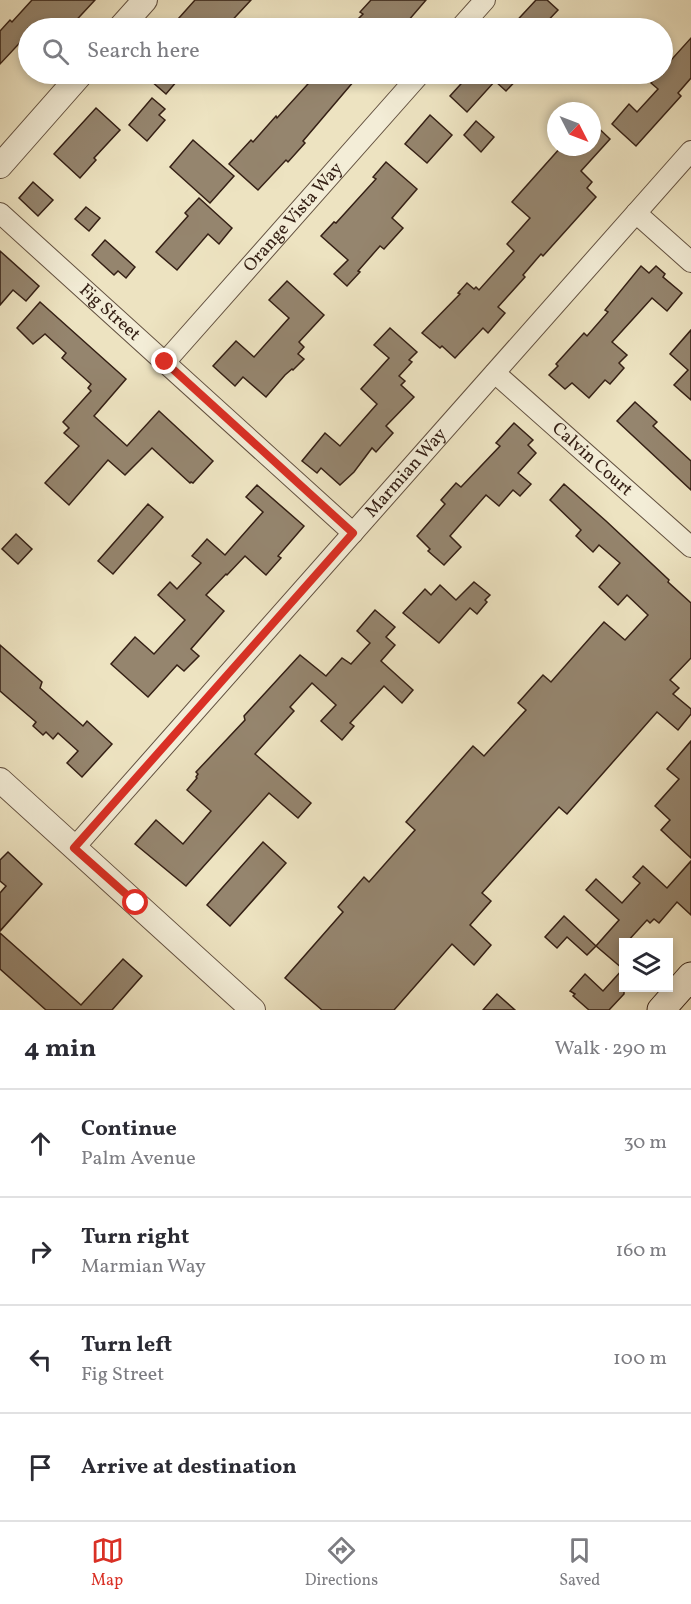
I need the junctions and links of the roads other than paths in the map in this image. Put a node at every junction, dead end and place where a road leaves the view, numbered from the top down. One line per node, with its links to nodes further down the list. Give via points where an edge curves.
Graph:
1 (145, 0): 3 (street)
2 (485, 0): 4 (street)
3 (129, 18)
4 (469, 18)
5 (72, 84): 8 (street)
6 (411, 84): 12 (street, Orange Vista Way)
7 (691, 151): 10 (street, Marmian Way)
8 (0, 166)
9 (0, 213): 12 (street, Fig Street)
10 (636, 213): 11 (street); 13 (street, Marmian Way)
11 (691, 262)
12 (165, 362): 14 (street, Fig Street)
13 (495, 373): 14 (street, Marmian Way); 15 (street, Calvin Court)
14 (353, 533): 17 (street, Marmian Way)
15 (691, 547)
16 (0, 780): 17 (street)
17 (74, 848): 19 (street)
18 (691, 976): 20 (main road)
19 (253, 1010)
20 (661, 1010)

